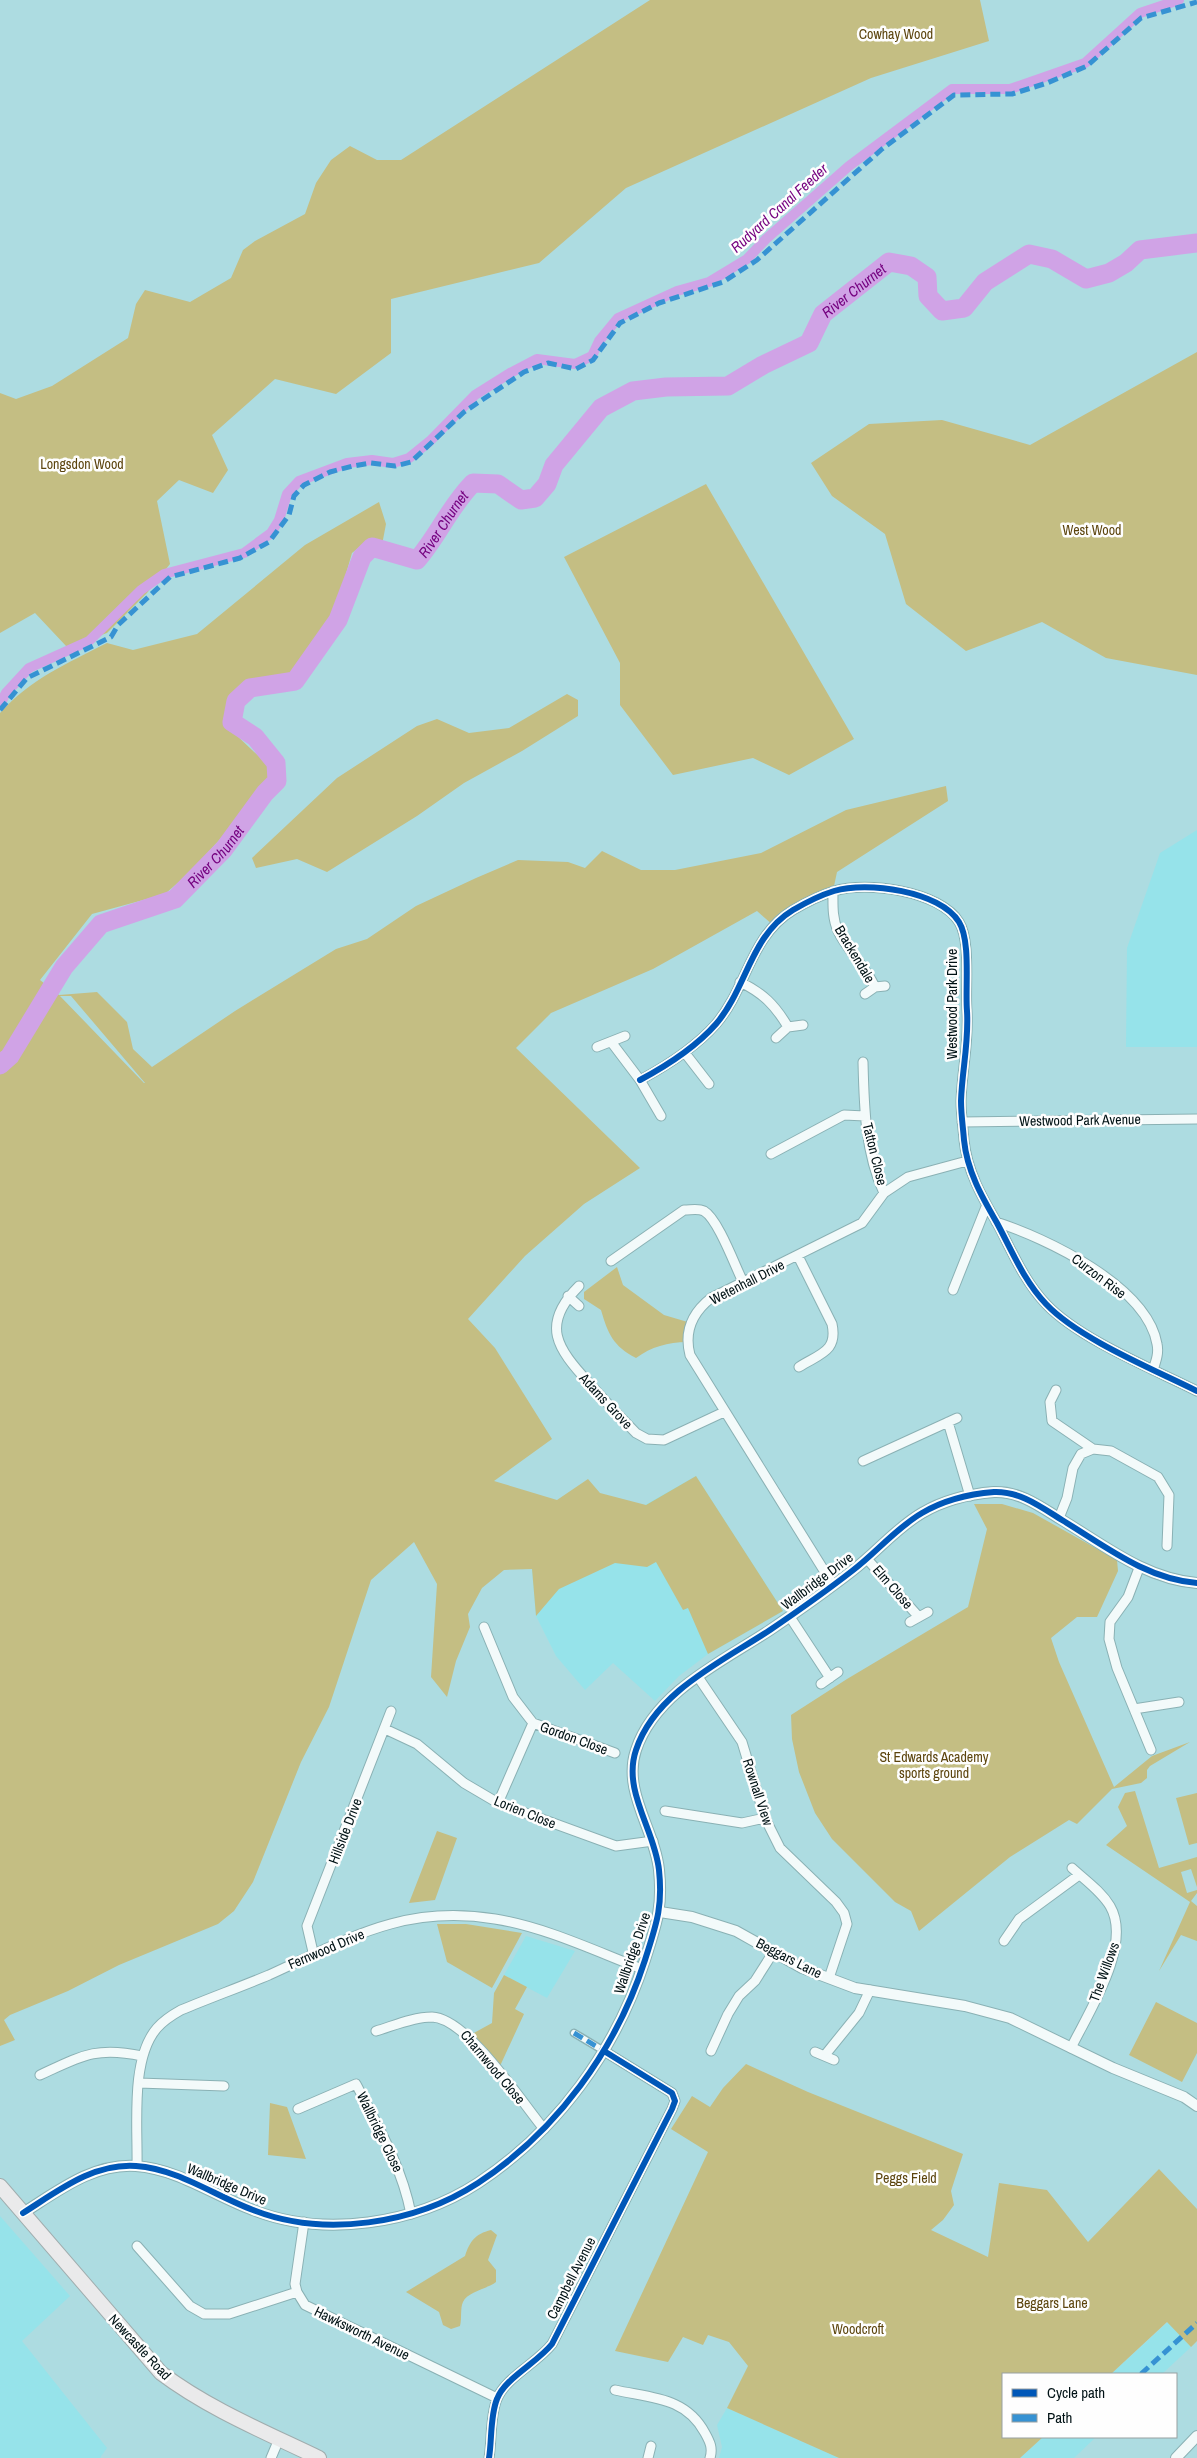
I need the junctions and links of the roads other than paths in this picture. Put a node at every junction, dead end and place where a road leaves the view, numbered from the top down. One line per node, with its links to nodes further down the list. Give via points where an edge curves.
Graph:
1 (832, 891): 2 (street, Westwood Park Drive, via 793,910 768,929); 4 (street, Brackendale, via 833,916 838,930); 19 (street, Westwood Park Drive, via 857,888 924,896 943,906 959,922 964,939 968,1029)
2 (740, 982): 7 (street, via 761,992 772,1002); 12 (street, Westwood Park Drive, via 716,1024)
3 (886, 986): 4 (street, Brackendale)
4 (875, 987): 5 (street, Brackendale)
5 (865, 994)
6 (803, 1025): 7 (street)
7 (788, 1027): 9 (street)
8 (625, 1036): 10 (street)
9 (776, 1038)
10 (612, 1043): 11 (street); 14 (street)
11 (597, 1047)
12 (685, 1053): 14 (street, Westwood Park Drive); 15 (street)
13 (863, 1062): 17 (street, Tatton Close)
14 (640, 1080): 16 (street)
15 (709, 1084)
16 (661, 1116)
17 (865, 1116): 20 (street, Tatton Close, via 844,1116); 22 (street, Tatton Close, via 872,1158)
18 (1197, 1119): 19 (street, Westwood Park Avenue)
19 (962, 1122): 21 (street, Westwood Park Drive)
20 (771, 1154)
21 (967, 1162): 22 (street, Wetenhall Drive, via 908,1177); 23 (street, Westwood Park Drive)
22 (884, 1193): 25 (street, Wetenhall Drive, via 862,1223)
23 (986, 1207): 24 (street, Westwood Park Drive); 29 (street)
24 (996, 1222): 33 (street, Westwood Park Drive, via 1030,1285 1046,1305 1093,1338); 33 (street, Curzon Rise, via 1021,1230 1070,1254 1127,1296 1146,1316 1154,1333 1158,1356)
25 (798, 1256): 27 (street, Wetenhall Drive); 32 (street, via 832,1324 834,1336 828,1350)
26 (611, 1261): 27 (street, via 684,1210 699,1209 706,1212 714,1223)
27 (743, 1282): 36 (street, Wetenhall Drive, via 702,1306 690,1325 688,1335 690,1356)
28 (578, 1286): 30 (street, Adams Grove)
29 (953, 1290)
30 (568, 1296): 31 (street); 36 (street, Adams Grove, via 556,1318 561,1350 636,1433 664,1440)
31 (579, 1306)
32 (799, 1367)
33 (1154, 1370): 35 (street, Westwood Park Drive)
34 (1056, 1390): 39 (street, via 1050,1402 1052,1421)
35 (1197, 1391)
36 (724, 1412): 47 (street, Wetenhall Drive)
37 (957, 1418): 38 (street)
38 (948, 1422): 40 (street); 41 (street)
39 (1093, 1449): 42 (street, via 1081,1454 1073,1468); 43 (street, via 1111,1452 1158,1477 1169,1503)
40 (863, 1461)
41 (970, 1496): 42 (street, Wallbridge Drive, via 996,1492 1015,1494); 44 (street, Wallbridge Drive, via 953,1499 918,1515)
42 (1059, 1518): 45 (street, Wallbridge Drive)
43 (1167, 1546)
44 (867, 1559): 47 (street, Wallbridge Drive); 49 (street, Elm Close)
45 (1139, 1568): 46 (street, Wallbridge Drive, via 1159,1576); 58 (street, via 1128,1597 1115,1614 1109,1630 1117,1668)
46 (1197, 1583)
47 (833, 1585): 50 (street, Wallbridge Drive)
48 (928, 1612): 49 (street, Elm Close)
49 (918, 1616): 51 (street, Elm Close)
50 (790, 1617): 54 (street, Wallbridge Drive); 55 (street)
51 (910, 1622)
52 (484, 1627): 60 (street, Gordon Close, via 513,1697)
53 (838, 1672): 55 (street)
54 (698, 1677): 66 (street, Rownall View, via 742,1742); 67 (street, Wallbridge Drive, via 661,1707 641,1736 634,1755 632,1774 636,1797)
55 (830, 1678): 56 (street)
56 (821, 1684)
57 (1179, 1702): 58 (street)
58 (1134, 1709): 62 (street)
59 (391, 1711): 61 (street, Hillside Drive)
60 (533, 1723): 63 (street, Gordon Close); 64 (street, Gordon Close)
61 (385, 1729): 64 (street, Lorien Close, via 417,1744 464,1783); 71 (street, Hillside Drive, via 307,1926)
62 (1151, 1750)
63 (615, 1753)
64 (498, 1804): 67 (street, Lorien Close, via 616,1846)
65 (665, 1812): 66 (street, via 742,1823)
66 (765, 1818): 73 (street, Rownall View, via 780,1848 844,1913 847,1924)
67 (653, 1841): 68 (street, Wallbridge Drive, via 658,1865)
68 (660, 1912): 70 (street, Beggars Lane, via 692,1917 736,1932); 72 (street, Wallbridge Drive)
69 (1004, 1941): 77 (street, The Willows, via 1020,1919 1075,1872 1110,1906 1117,1924 1114,1952 1100,1990)
70 (774, 1951): 73 (street, Beggars Lane, via 802,1968); 78 (street, via 755,1981 739,1996)
71 (313, 1952): 72 (street, Fernwood Drive, via 402,1920 460,1915 528,1927); 82 (street, Fernwood Drive, via 269,1975 168,2018 156,2029)
72 (642, 1969): 79 (street, Wallbridge Drive)
73 (829, 1978): 74 (street, Beggars Lane)
74 (870, 1990): 77 (street, Beggars Lane, via 966,2006 1010,2018); 81 (street, via 859,2013)
75 (376, 2031): 89 (street, Charnwood Close, via 421,2018 433,2017 454,2024 481,2051)
76 (574, 2033): 79 (street)
77 (1071, 2048): 87 (street, Beggars Lane, via 1184,2097)
78 (711, 2051)
79 (604, 2052): 89 (street, Wallbridge Drive); 98 (street, Campbell Avenue, via 672,2092 675,2100 552,2344 505,2386)
80 (815, 2052): 81 (street)
81 (826, 2055): 83 (street)
82 (142, 2056): 84 (street, via 116,2051 93,2052); 85 (street, Fernwood Drive)
83 (834, 2060)
84 (40, 2076)
85 (139, 2083): 86 (street); 90 (street, Fernwood Drive)
86 (224, 2086)
87 (1197, 2106)
88 (298, 2109): 93 (street, Wallbridge Close, via 356,2084 394,2158 407,2191)
89 (544, 2128): 93 (street, Wallbridge Drive, via 476,2185)
90 (137, 2166): 92 (street, Wallbridge Drive, via 116,2167 85,2175); 94 (street, Wallbridge Drive, via 168,2172 254,2211)
91 (0, 2186): 92 (highway, Newcastle Road)
92 (23, 2213): 100 (highway, Newcastle Road, via 161,2373 194,2397)
93 (411, 2214): 94 (street, Wallbridge Drive, via 355,2223)
94 (304, 2222): 96 (street, via 296,2275)
95 (137, 2246): 96 (street, via 190,2306 204,2314 229,2314)
96 (297, 2292): 98 (street, Hawksworth Avenue, via 305,2305 319,2313)
97 (615, 2390): 102 (street, via 668,2401 690,2411 711,2444)
98 (497, 2398): 105 (street)
99 (1197, 2436): 107 (street)
100 (279, 2439): 103 (street); 104 (highway, Newcastle Road)
101 (651, 2446): 106 (street)
102 (711, 2455)
103 (271, 2458)
104 (319, 2458)
105 (489, 2458)
106 (648, 2458)
107 (1176, 2458)

